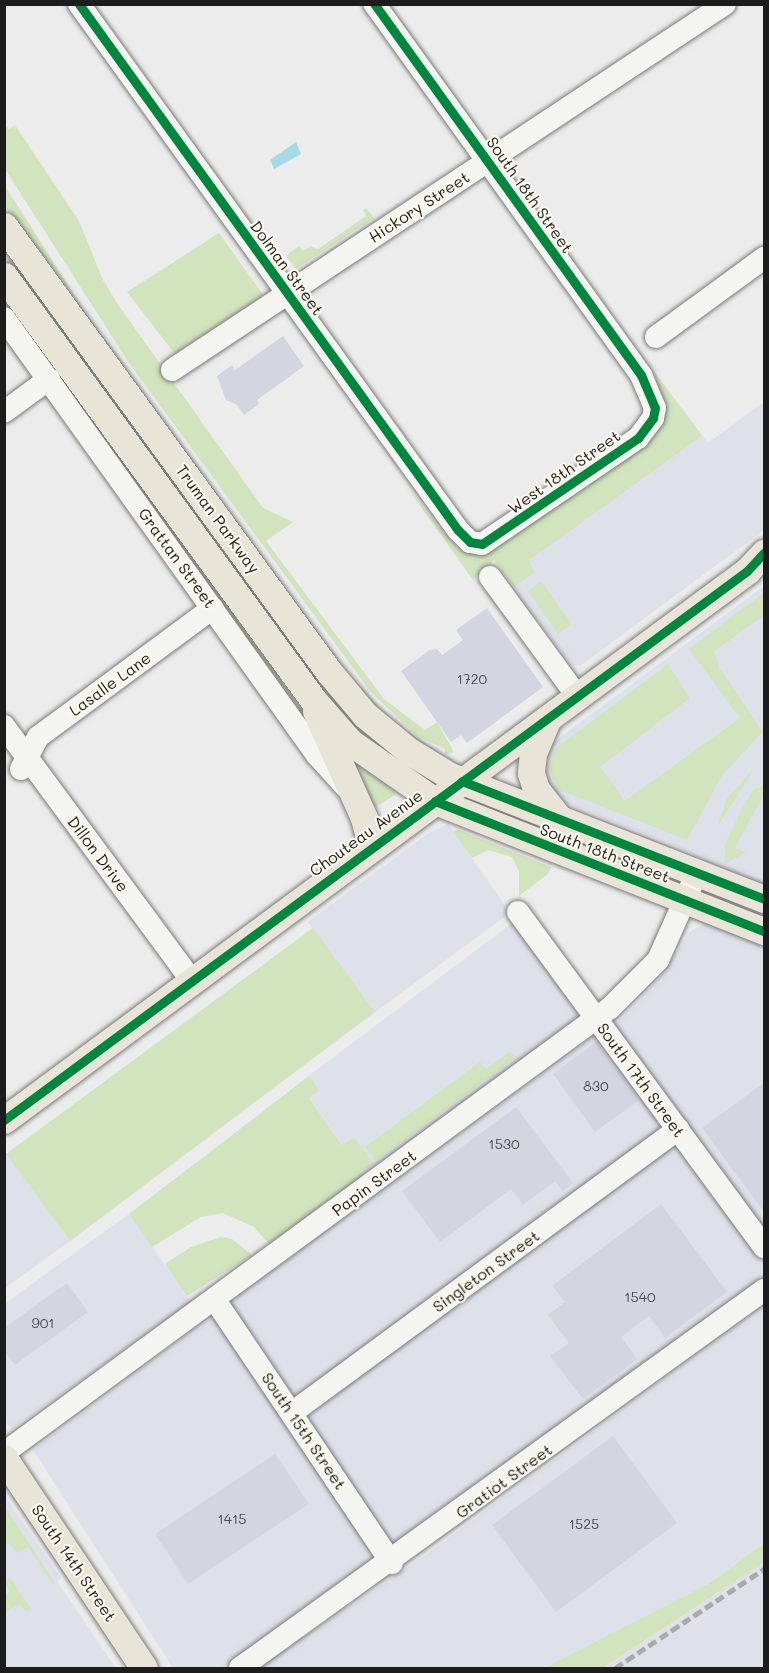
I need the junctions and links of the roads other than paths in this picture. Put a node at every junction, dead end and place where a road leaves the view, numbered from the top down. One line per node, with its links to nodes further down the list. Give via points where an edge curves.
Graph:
1 (79, 4): 8 (street, Dolman Street)
2 (374, 4): 4 (street, South 18th Street)
3 (725, 4): 4 (street, Hickory Street)
4 (488, 161): 8 (street, Hickory Street); 13 (street, South 18th Street, via 641,375)
5 (4, 226): 24 (main road, Truman Parkway, via 349,697 409,752)
6 (765, 258): 10 (street)
7 (4, 276): 20 (main road, Truman Parkway)
8 (287, 294): 11 (street, Hickory Street); 15 (street, Dolman Street, via 458,530)
9 (4, 318): 12 (street, Grattan Street)
10 (656, 337)
11 (172, 369)
12 (49, 379): 14 (street); 18 (street, Grattan Street)
13 (655, 408): 15 (street, West 18th Street, via 653,418 638,438 493,541)
14 (4, 412)
15 (476, 544)
16 (759, 563): 19 (main road, Chouteau Avenue)
17 (490, 577): 19 (street)
18 (213, 608): 23 (street, Lasalle Lane, via 38,737); 25 (street, Grattan Street, via 317,755)
19 (577, 696): 21 (main road, Chouteau Avenue)
20 (314, 701): 25 (main road, via 321,730); 26 (main road, Truman Parkway, via 372,760)
21 (548, 717): 24 (main road, Chouteau Avenue); 27 (main road, via 533,753 531,773 536,789)
22 (4, 726): 23 (street, Dillon Drive)
23 (23, 764): 34 (street, Dillon Drive)
24 (462, 781): 26 (main road, Chouteau Avenue); 27 (main road, South 18th Street)
25 (353, 795): 28 (main road)
26 (435, 801): 28 (main road, Chouteau Avenue); 31 (main road, South 18th Street)
27 (559, 819): 29 (main road, South 18th Street)
28 (372, 847): 34 (main road, Chouteau Avenue)
29 (697, 873): 30 (main road, South 18th Street); 31 (street, Papin Street)
30 (765, 899)
31 (687, 901): 33 (main road, South 18th Street); 35 (street, Papin Street, via 650,970)
32 (518, 912): 35 (street, South 17th Street)
33 (765, 931)
34 (192, 981): 36 (main road, Chouteau Avenue)
35 (597, 1019): 37 (street, South 17th Street); 40 (street, Papin Street)
36 (4, 1120)
37 (678, 1129): 38 (street, South 17th Street); 41 (street, Singleton Street)
38 (765, 1247)
39 (765, 1290): 44 (street, Gratiot Street)
40 (215, 1300): 41 (street, South 15th Street); 42 (street, Papin Street)
41 (293, 1412): 44 (street, South 15th Street)
42 (4, 1453)
43 (4, 1458): 45 (main road, South 14th Street)
44 (392, 1563): 46 (street, Gratiot Street)
45 (144, 1668)
46 (240, 1668)

